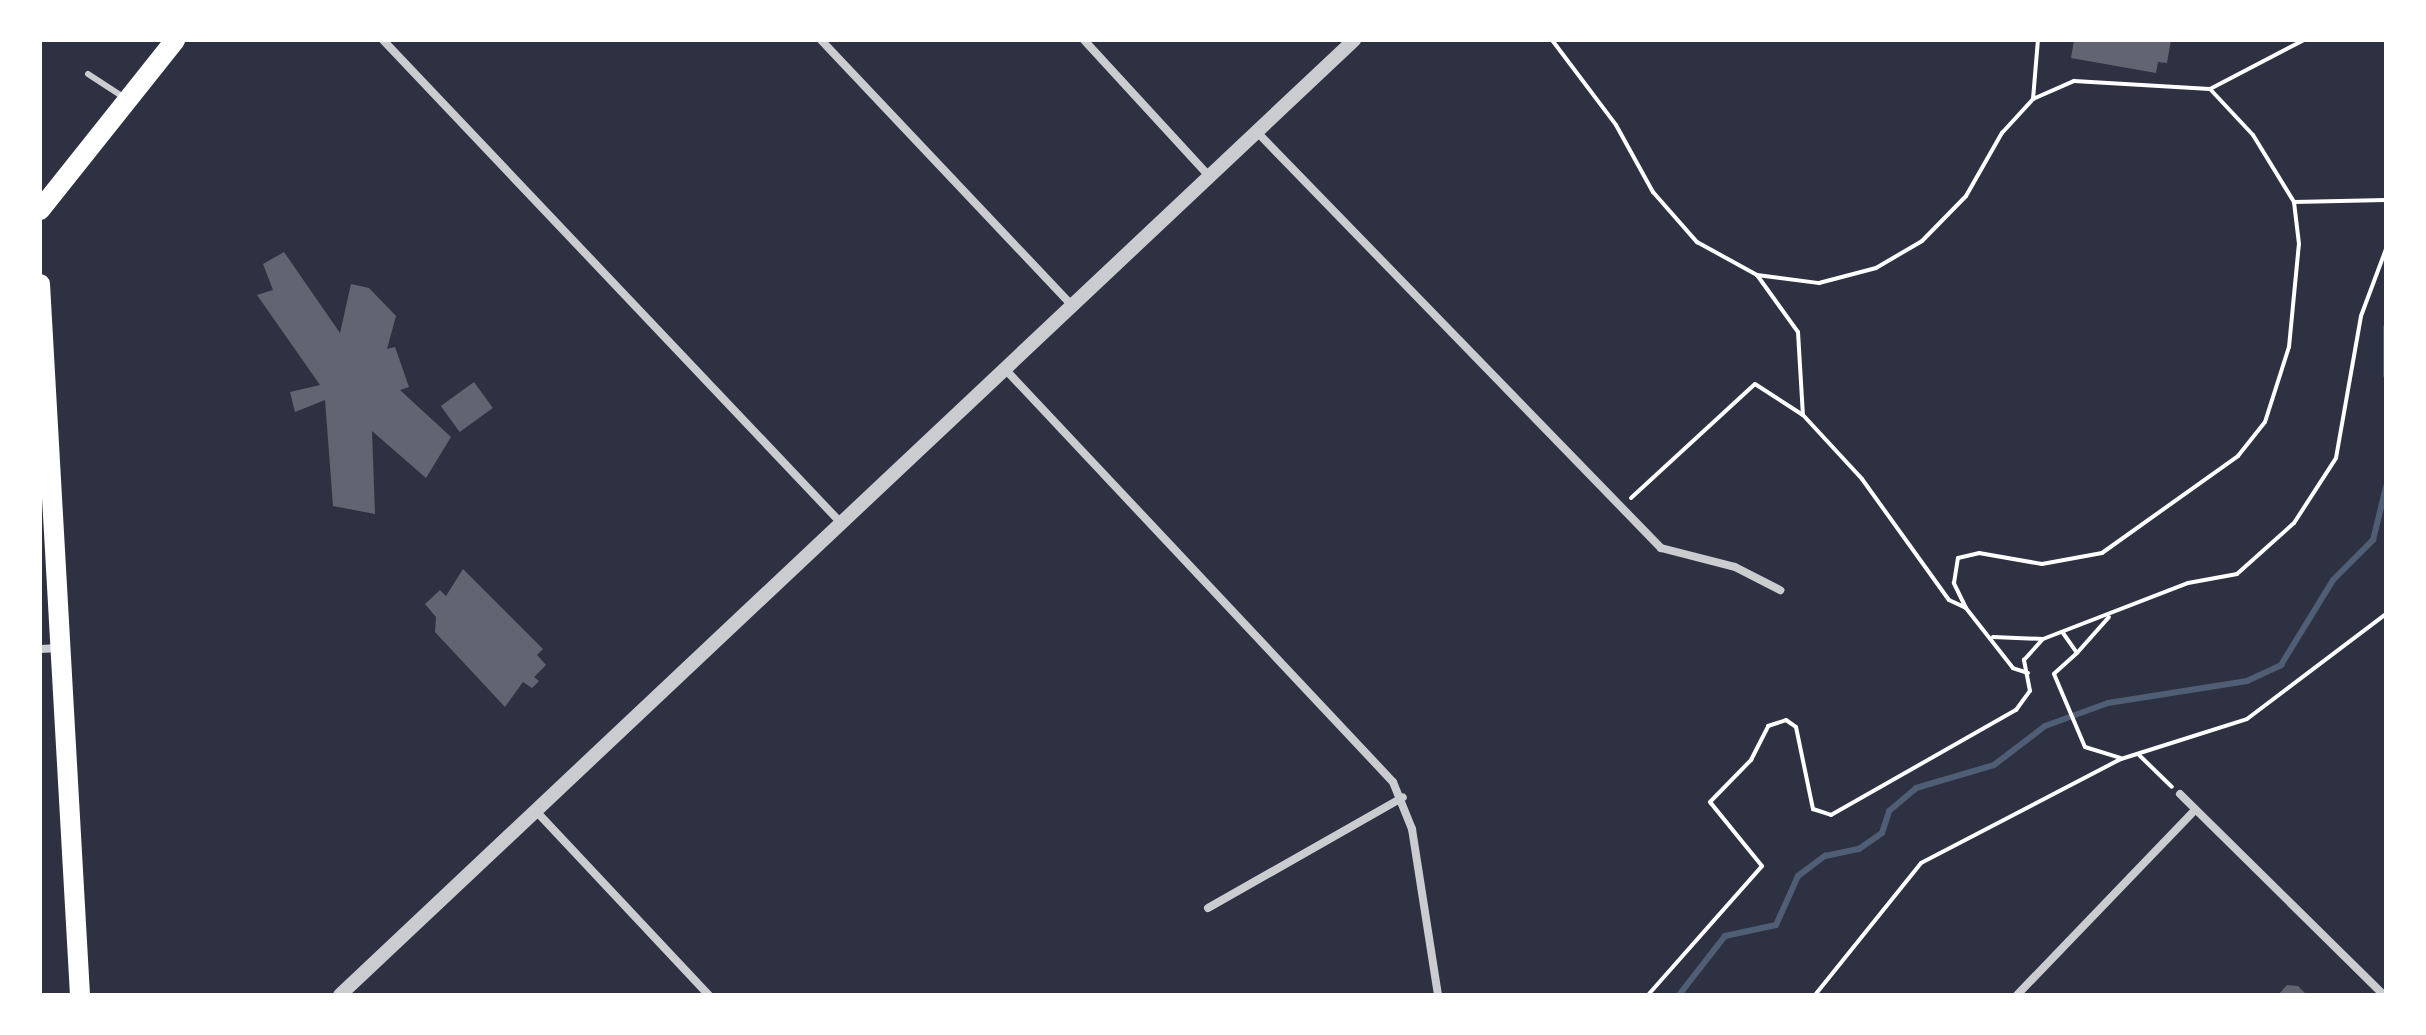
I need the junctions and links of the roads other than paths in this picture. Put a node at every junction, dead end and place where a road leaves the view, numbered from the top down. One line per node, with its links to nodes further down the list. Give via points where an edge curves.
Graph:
1 (175, 40): 7 (main road)
2 (383, 40): 14 (street)
3 (821, 40): 12 (street)
4 (1084, 40): 9 (street)
5 (1354, 40): 8 (street)
6 (88, 74): 7 (lane)
7 (126, 100): 10 (main road)
8 (1257, 132): 9 (street); 15 (street, via 1661,548 1735,567)
9 (1209, 176): 12 (street)
10 (40, 210)
11 (40, 284): 16 (main road)
12 (1072, 305): 13 (street)
13 (1004, 368): 14 (street); 19 (street)
14 (841, 523): 20 (street)
15 (1780, 590)
16 (65, 648): 17 (street); 23 (main road)
17 (40, 649)
18 (2180, 794): 21 (street)
19 (1403, 797): 22 (street); 26 (street)
20 (535, 810): 24 (street); 25 (street)
21 (2195, 810): 27 (street); 28 (street)
22 (1208, 908)
23 (80, 995)
24 (340, 995)
25 (709, 995)
26 (1438, 995)
27 (2017, 995)
28 (2384, 995)

